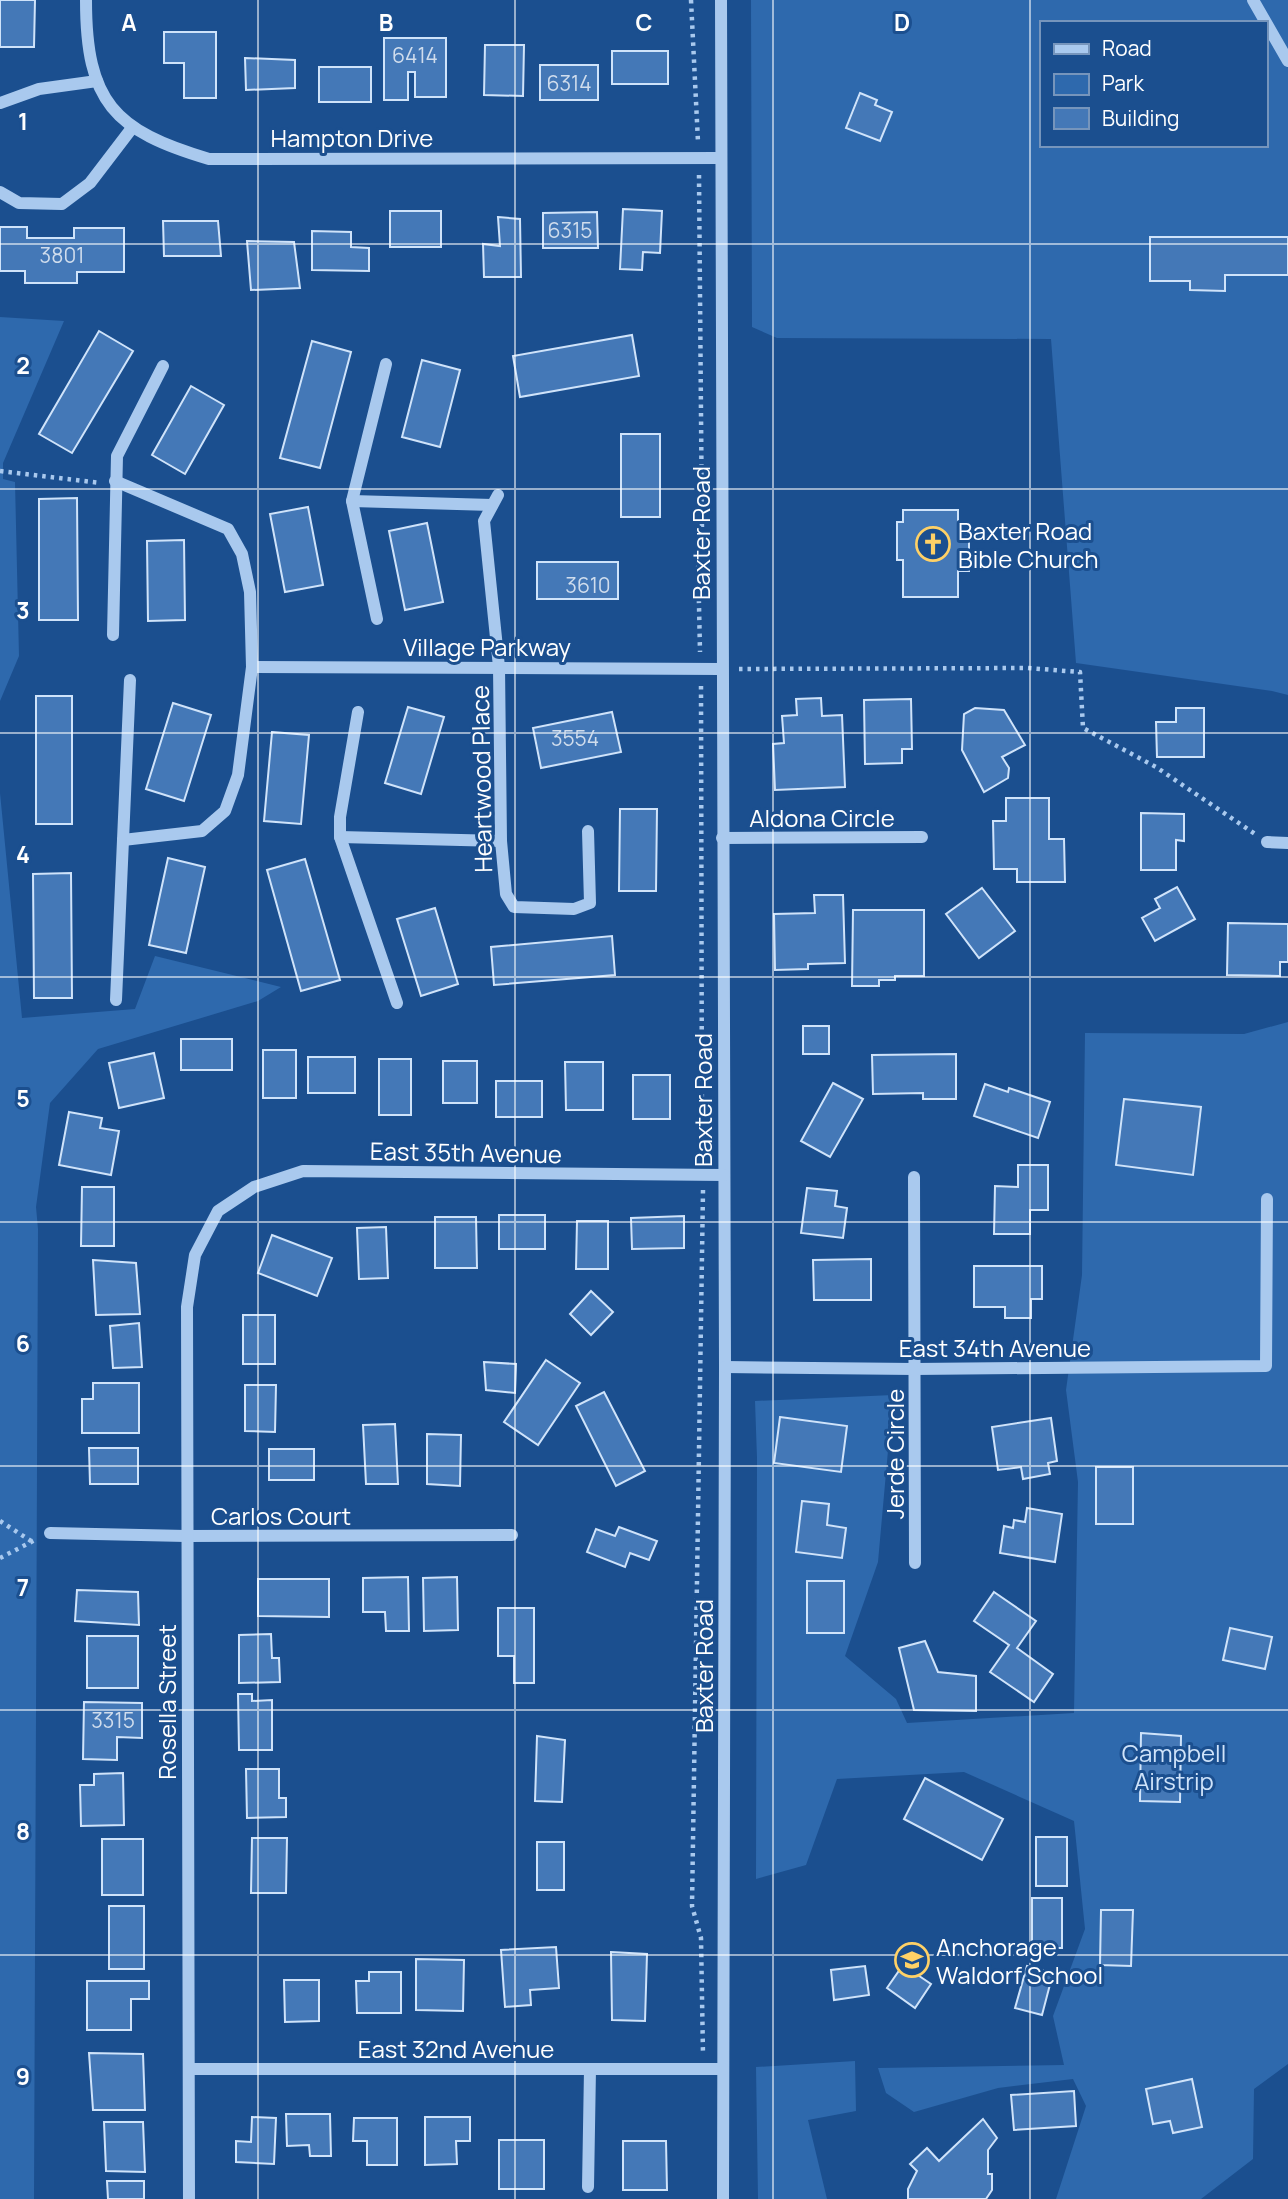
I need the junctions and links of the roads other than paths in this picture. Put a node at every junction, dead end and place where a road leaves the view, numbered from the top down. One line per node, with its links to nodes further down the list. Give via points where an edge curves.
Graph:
1 (86, 0): 7 (street, Hampton Drive, via 86,36)
2 (721, 0): 10 (street, Baxter Road)
3 (1253, 0): 4 (street)
4 (1265, 21)
5 (1267, 24): 6 (street)
6 (1288, 61)
7 (97, 81): 8 (street, via 39,89); 9 (street, Hampton Drive, via 109,105)
8 (0, 103)
9 (132, 128): 10 (street, Hampton Drive, via 172,148 209,159); 11 (street, via 90,183 62,204 19,203)
10 (721, 158): 20 (street, Baxter Road)
11 (0, 192)
12 (386, 364): 15 (street)
13 (163, 366): 14 (street, via 117,456)
14 (115, 481): 17 (street); 18 (street, via 228,529 242,554 250,592)
15 (352, 501): 16 (street); 19 (street, Heartwood Place, via 495,500 484,521)
16 (377, 619)
17 (114, 635)
18 (252, 667): 19 (street, Village Parkway); 27 (street, via 238,775 225,811 202,831)
19 (499, 667): 20 (street, Village Parkway); 28 (street, Heartwood Place)
20 (721, 668): 26 (street, Baxter Road)
21 (130, 680): 27 (street)
22 (358, 712): 24 (street)
23 (588, 831): 28 (street, Heartwood Place, via 590,904 574,909 514,906 506,894)
24 (340, 837): 28 (street); 32 (street)
25 (922, 837): 26 (street, Aldona Circle)
26 (722, 838): 33 (street, Baxter Road)
27 (123, 840): 31 (street)
28 (501, 841)
29 (1267, 842): 30 (street)
30 (1288, 843)
31 (116, 1000)
32 (397, 1003)
33 (724, 1175): 36 (street, East 35th Avenue, via 303,1171 254,1186); 37 (street, Baxter Road)
34 (914, 1177): 38 (street, Jerde Circle)
35 (1267, 1199): 38 (street, East 34th Avenue, via 1266,1366)
36 (218, 1211): 41 (street, Rosella Street, via 195,1255 187,1307)
37 (725, 1367): 38 (street, East 34th Avenue); 45 (street, Baxter Road)
38 (914, 1369): 42 (street, Jerde Circle)
39 (50, 1533): 41 (street, Carlos Court)
40 (512, 1535): 41 (street, Carlos Court)
41 (186, 1536): 43 (street, Rosella Street)
42 (915, 1563)
43 (189, 2069): 44 (street, East 32nd Avenue); 47 (street, Rosella Street)
44 (590, 2069): 45 (street, East 32nd Avenue); 46 (street)
45 (723, 2069): 48 (street, Baxter Road)
46 (589, 2187)
47 (189, 2199)
48 (723, 2199)

